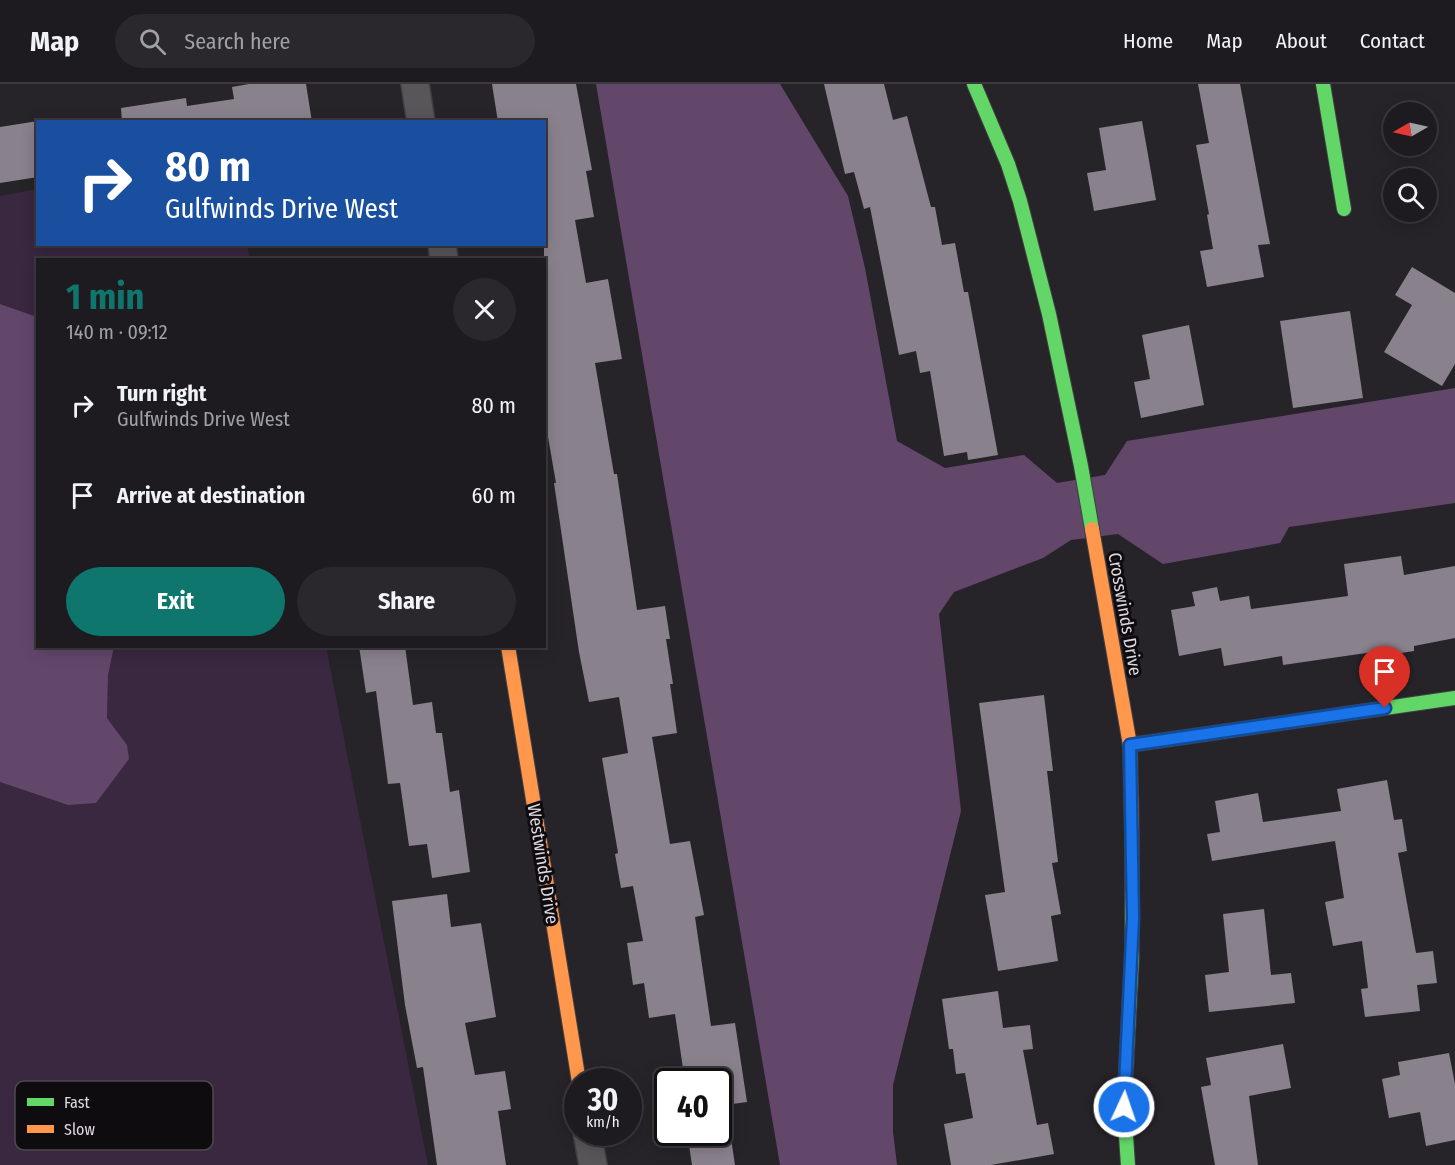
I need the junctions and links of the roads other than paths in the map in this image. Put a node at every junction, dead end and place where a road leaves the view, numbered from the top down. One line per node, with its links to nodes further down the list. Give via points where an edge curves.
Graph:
1 (415, 84): 4 (street)
2 (974, 84): 8 (street, Crosswinds Drive, via 1008,164 1049,314 1081,466)
3 (1323, 84): 5 (street)
4 (421, 120)
5 (1344, 208)
6 (508, 648): 9 (street, Westwinds Drive)
7 (1455, 698): 8 (street)
8 (1130, 745): 12 (street, Crosswinds Drive, via 1132,956 1124,1107)
9 (577, 1068)
10 (590, 1146): 11 (street)
11 (593, 1165)
12 (1128, 1165)

